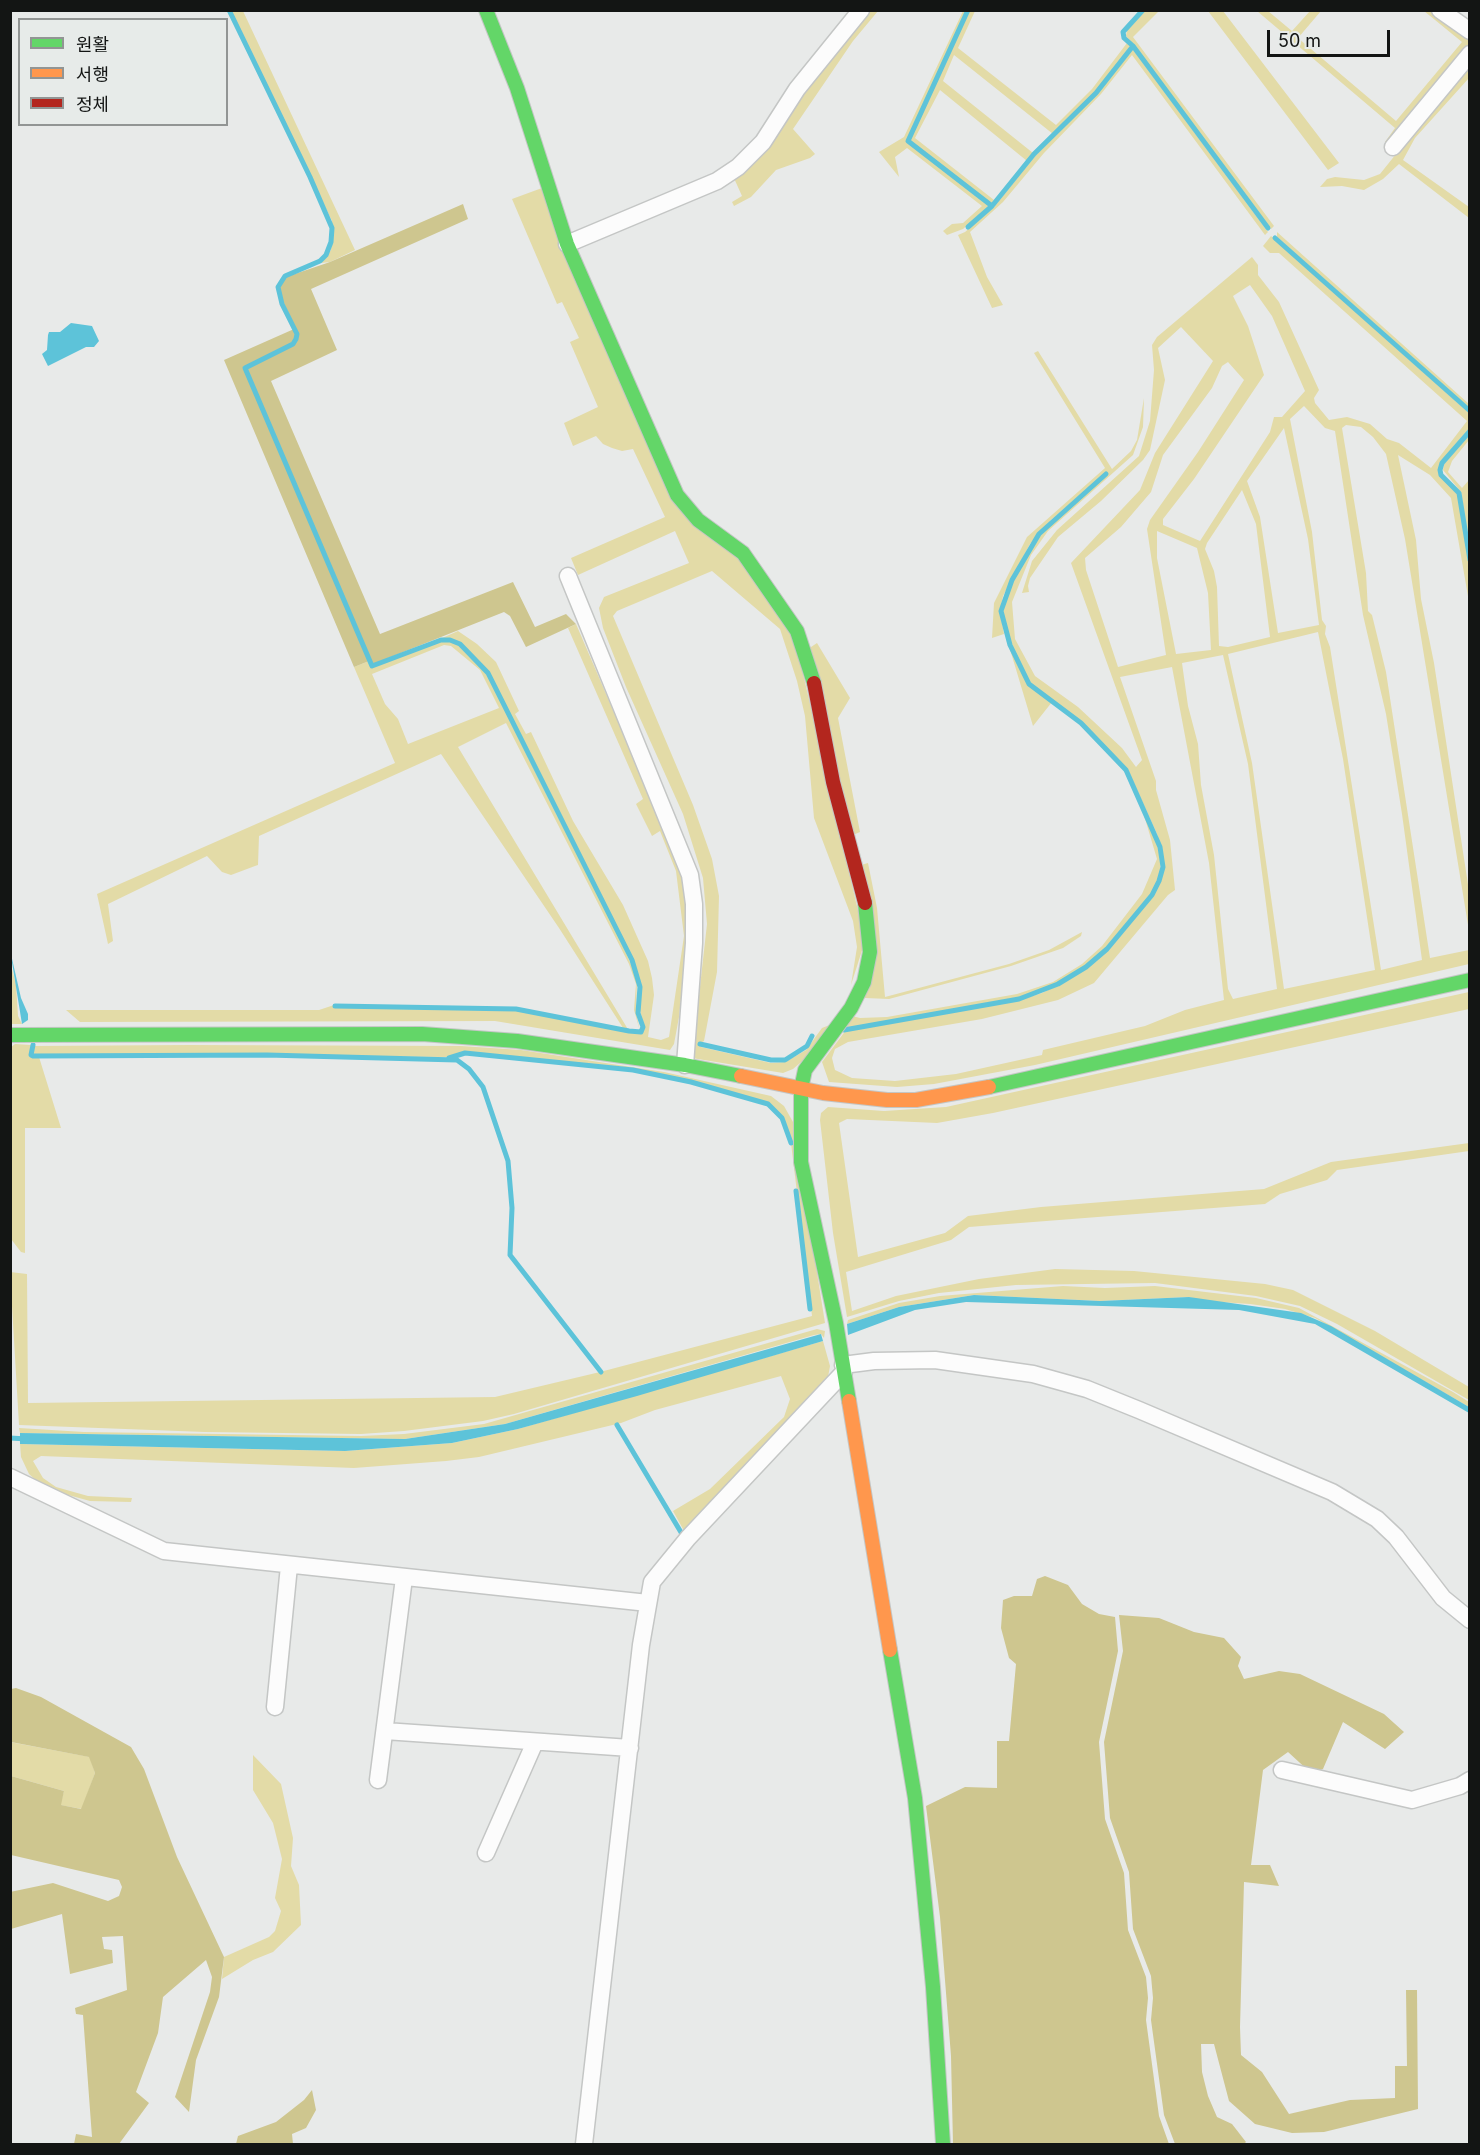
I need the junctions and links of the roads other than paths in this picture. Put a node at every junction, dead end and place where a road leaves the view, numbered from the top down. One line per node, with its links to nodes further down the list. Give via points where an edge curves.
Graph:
1 (486, 10): 7 (street, via 517,88)
2 (861, 10): 7 (street, via 797,89 763,142 738,167 717,181)
3 (1440, 10): 4 (street)
4 (1470, 31)
5 (1470, 54): 6 (street)
6 (1393, 147)
7 (567, 244): 12 (street, via 677,495 698,520 743,552 765,581 797,631 812,674 833,782 865,905 870,952 851,1008 805,1070)
8 (568, 576): 11 (street, via 690,875 694,943)
9 (1470, 980): 12 (street, via 1023,1081 916,1100 860,1098)
10 (10, 1035): 11 (street, via 422,1034 518,1041)
11 (686, 1065): 12 (street)
12 (801, 1089): 13 (street, via 801,1162)
13 (843, 1369): 17 (street, via 688,1538 652,1582); 18 (street, via 874,1361 935,1360 1011,1371 1087,1389 1332,1492 1377,1519 1396,1537 1443,1598); 28 (street, via 915,1798)
14 (10, 1477): 15 (street, via 164,1551)
15 (289, 1566): 16 (street); 19 (street)
16 (404, 1578): 17 (street); 20 (street)
17 (648, 1603): 22 (street)
18 (1470, 1620)
19 (275, 1707)
20 (384, 1731): 21 (street); 24 (street)
21 (535, 1742): 22 (street); 26 (street)
22 (630, 1748): 27 (street)
23 (1282, 1770): 25 (street, via 1412,1800)
24 (378, 1780)
25 (1470, 1780)
26 (486, 1853)
27 (584, 2145)
28 (944, 2145)

